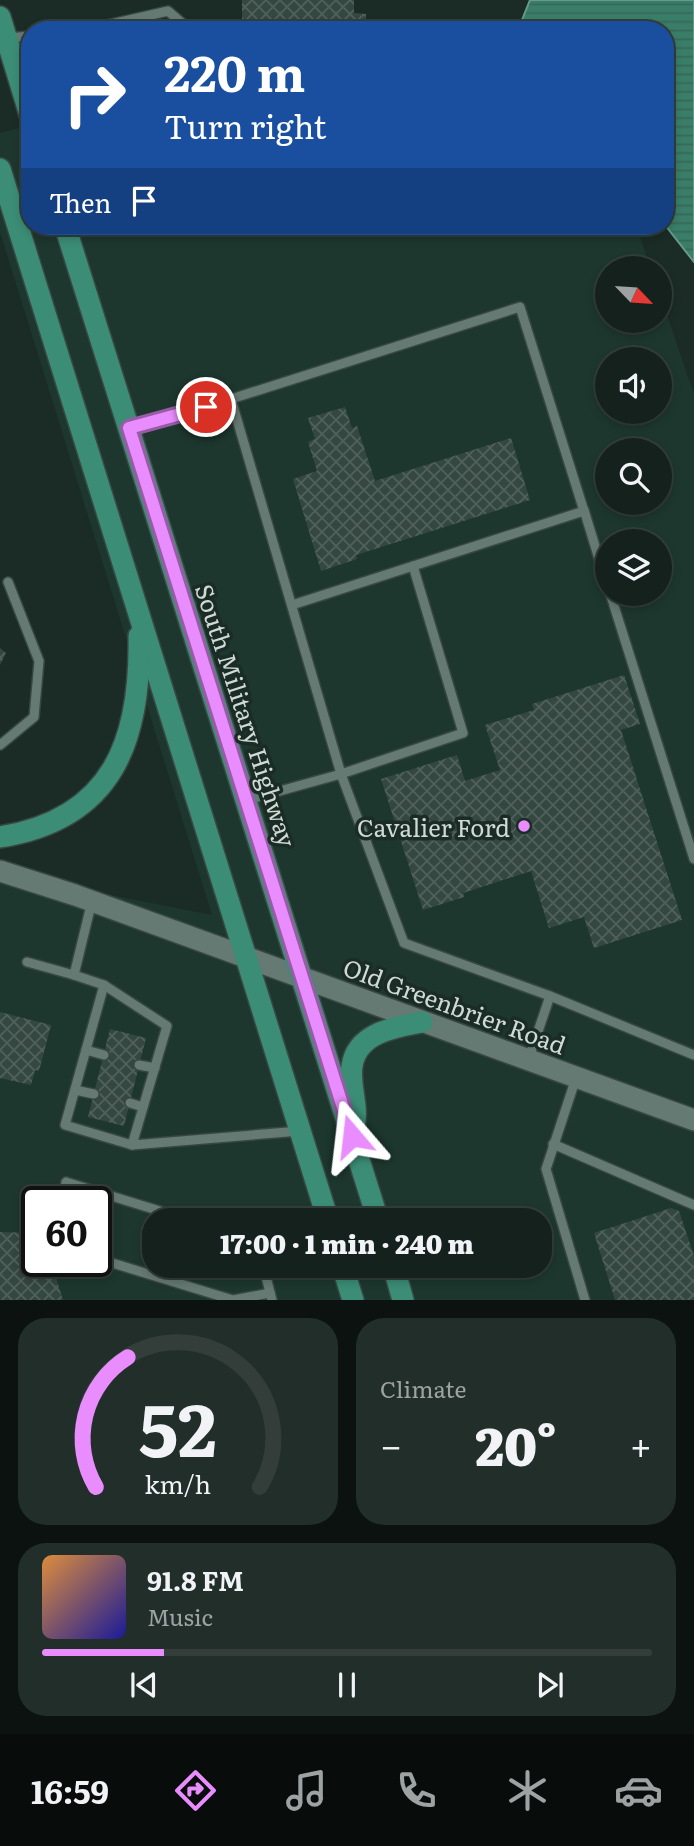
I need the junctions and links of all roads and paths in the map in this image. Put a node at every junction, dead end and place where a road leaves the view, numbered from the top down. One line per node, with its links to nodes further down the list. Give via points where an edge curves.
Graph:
1 (0, 18): 5 (main road)
2 (125, 21): 3 (lane, via 169,11)
3 (180, 21)
4 (21, 37): 5 (lane)
5 (7, 38): 6 (main road)
6 (21, 85)
7 (0, 169): 17 (main road)
8 (68, 235): 10 (main road, South Military Highway)
9 (232, 399): 10 (lane); 11 (lane, via 520,307); 15 (lane)
10 (129, 428): 20 (main road, South Military Highway)
11 (584, 510): 12 (lane); 13 (lane)
12 (595, 545)
13 (413, 566): 15 (lane); 19 (lane, via 463,733)
14 (8, 582): 18 (lane, via 39,661 34,717)
15 (292, 605): 19 (lane)
16 (614, 606): 22 (lane)
17 (139, 613): 21 (main road, via 140,681 135,718 117,766 69,815); 25 (main road)
18 (0, 745)
19 (341, 774): 20 (lane); 30 (lane, via 404,943)
20 (247, 800): 28 (main road, South Military Highway)
21 (0, 837)
22 (694, 859)
23 (0, 871): 24 (street, Old Greenbrier Road)
24 (92, 901): 25 (street, Old Greenbrier Road); 27 (lane)
25 (248, 958): 28 (street, Old Greenbrier Road); 44 (main road)
26 (27, 962): 27 (lane)
27 (74, 975): 29 (lane)
28 (303, 978): 31 (street, Old Greenbrier Road); 45 (main road, South Military Highway)
29 (104, 985): 32 (lane); 37 (lane, via 167,1027)
30 (550, 996): 34 (lane); 35 (lane)
31 (422, 1022): 35 (street, Old Greenbrier Road); 45 (main road, via 384,1030 360,1048 352,1066 357,1112)
32 (86, 1050): 33 (lane); 39 (lane)
33 (104, 1055)
34 (694, 1055)
35 (528, 1060): 38 (street, Old Greenbrier Road)
36 (139, 1065): 37 (lane)
37 (155, 1068): 42 (lane)
38 (576, 1076): 43 (street, Old Greenbrier Road); 46 (lane)
39 (75, 1090): 40 (lane); 47 (lane, via 65,1125)
40 (94, 1094)
41 (130, 1103): 42 (lane)
42 (144, 1107): 47 (lane)
43 (694, 1121)
44 (300, 1131): 47 (lane); 53 (main road)
45 (352, 1136): 54 (main road, South Military Highway)
46 (553, 1144): 51 (lane); 63 (lane, via 545,1169)
47 (132, 1145)
48 (65, 1186): 49 (lane, via 66,1182)
49 (79, 1186)
50 (112, 1196): 52 (lane)
51 (694, 1205)
52 (150, 1208)
53 (324, 1208)
54 (374, 1208)
55 (112, 1263): 61 (lane)
56 (266, 1278): 59 (lane)
57 (345, 1278): 60 (main road)
58 (397, 1278): 62 (main road)
59 (271, 1297): 61 (lane)
60 (350, 1299)
61 (233, 1300)
62 (403, 1300)
63 (585, 1300)

